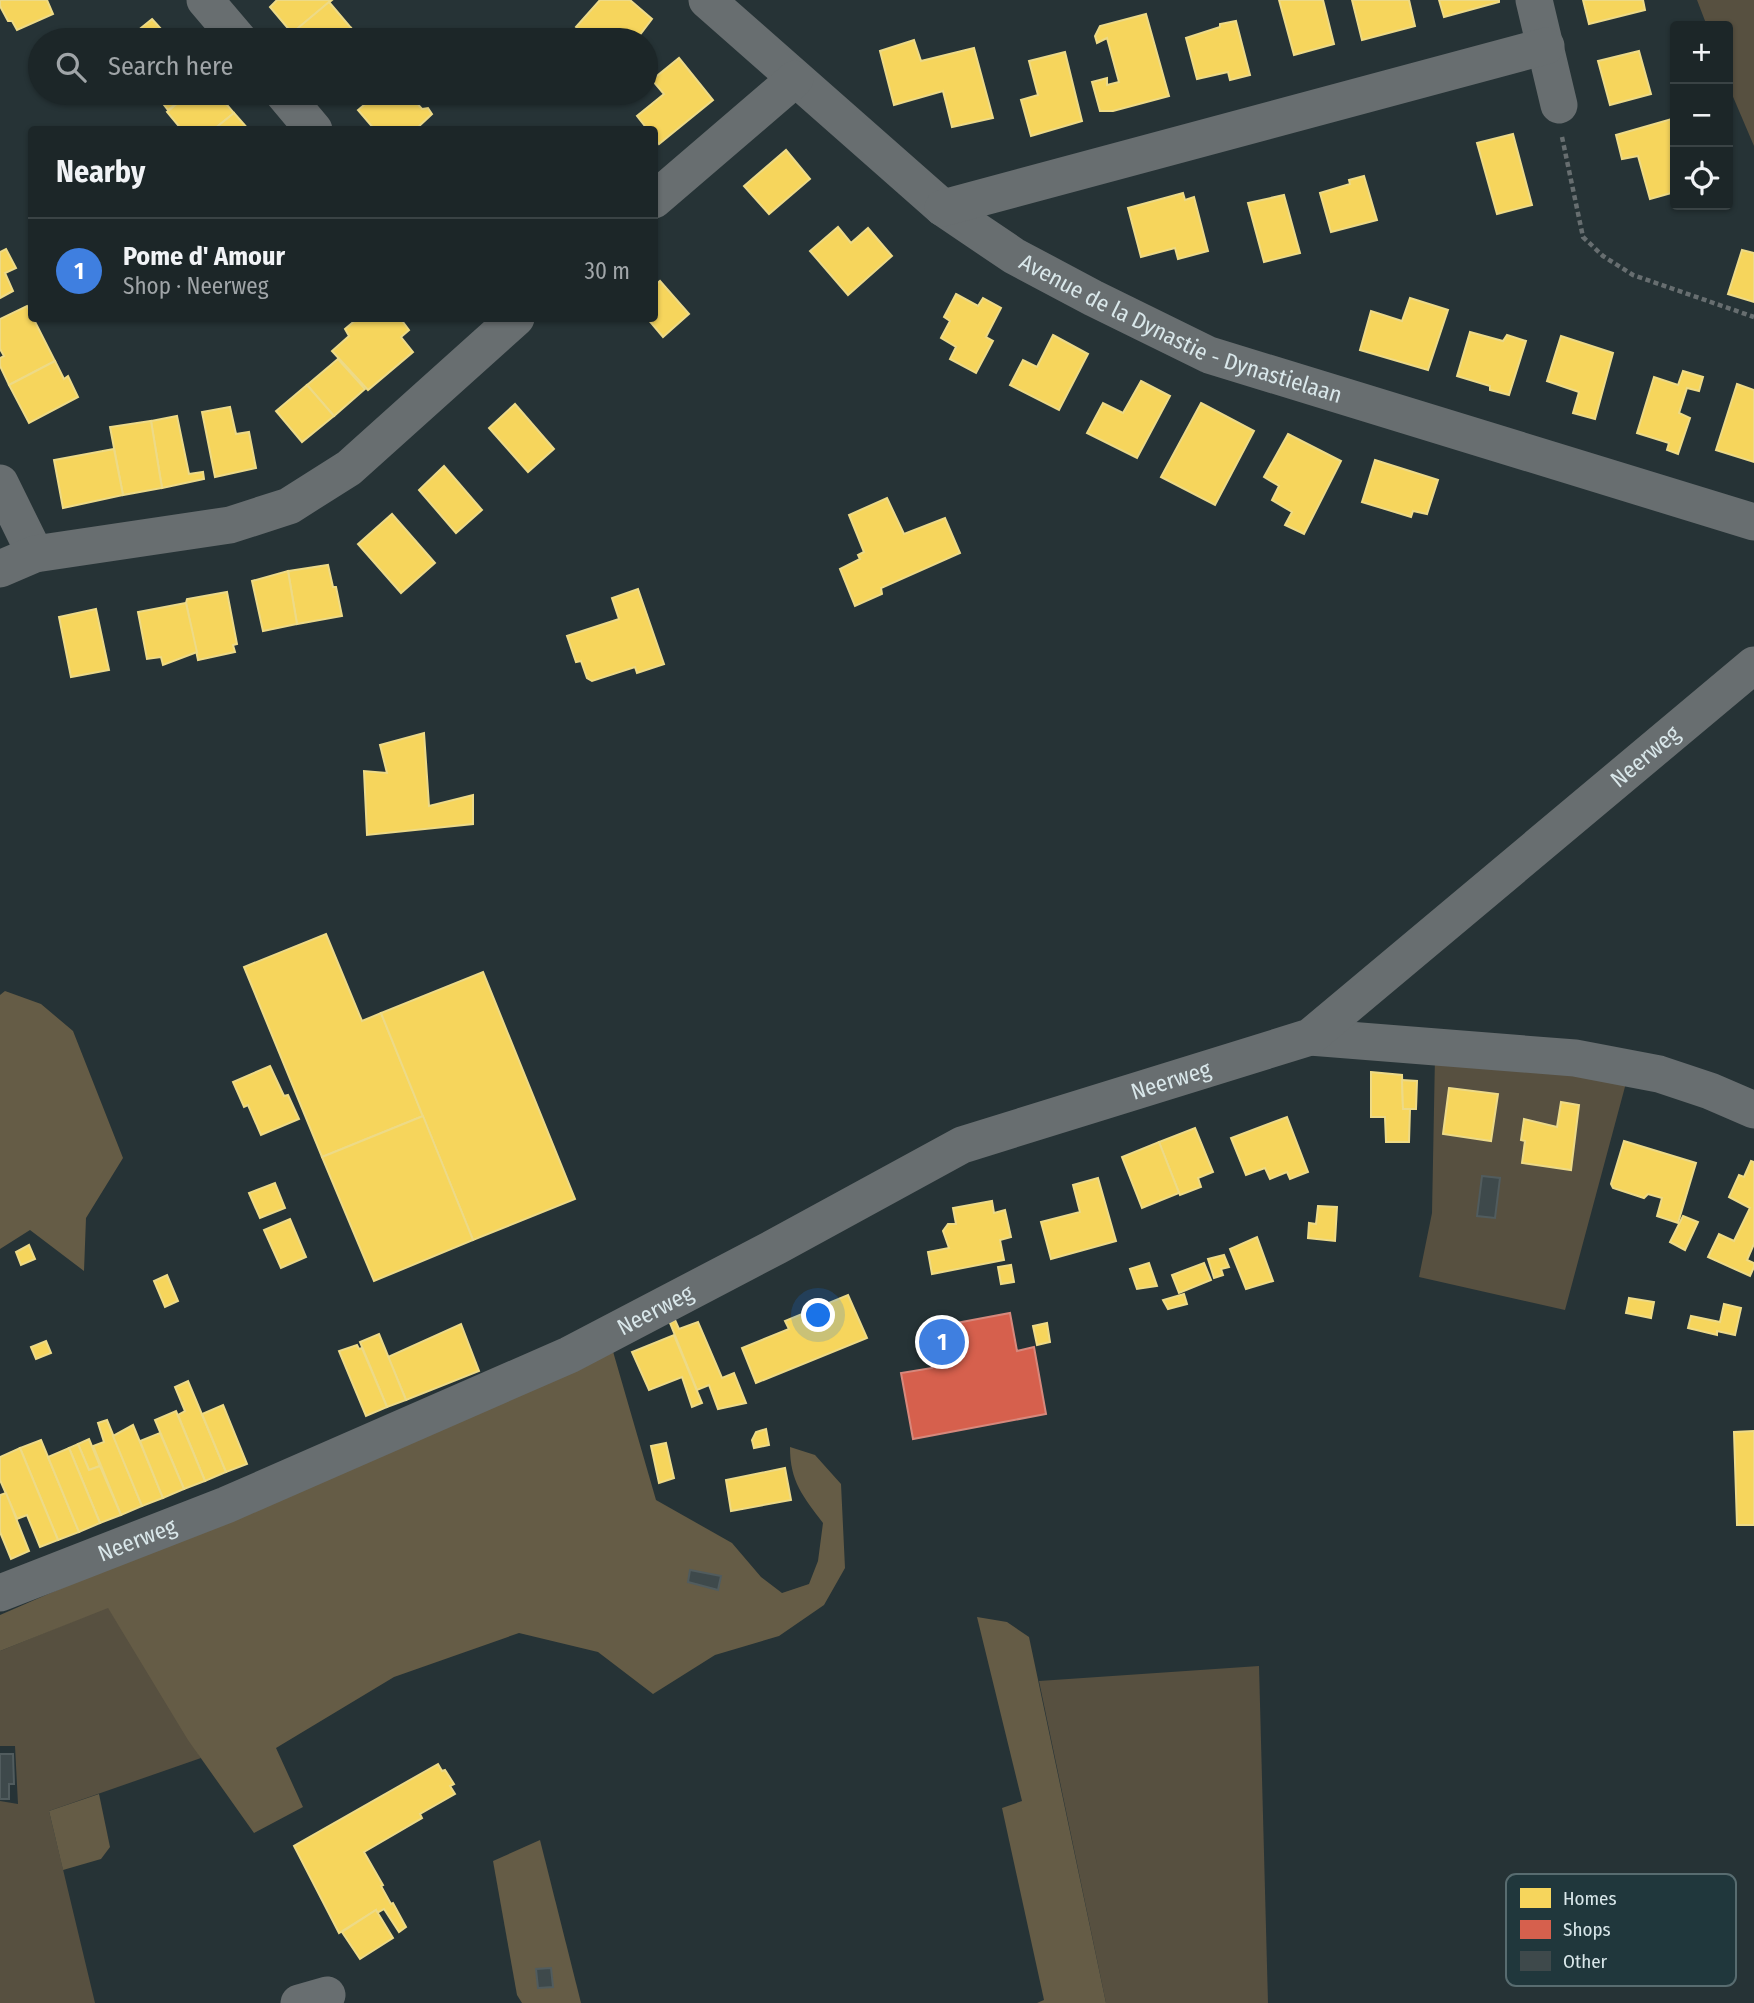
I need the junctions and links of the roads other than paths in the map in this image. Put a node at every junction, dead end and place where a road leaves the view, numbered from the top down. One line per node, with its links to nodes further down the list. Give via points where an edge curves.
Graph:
1 (205, 0): 4 (street)
2 (707, 0): 6 (street, Avenue de la Dynastie - Dynastielaan)
3 (1534, 0): 5 (street)
4 (229, 28)
5 (1546, 46): 7 (street); 11 (street)
6 (795, 79): 10 (street); 11 (street, Avenue de la Dynastie - Dynastielaan)
7 (1559, 104)
8 (293, 105): 9 (street)
9 (311, 126)
10 (658, 197)
11 (943, 208): 14 (street, Avenue de la Dynastie - Dynastielaan, via 1014,256 1209,355)
12 (496, 325): 15 (street, via 349,468 289,506 230,525)
13 (0, 483): 15 (street)
14 (1744, 518)
15 (35, 554): 16 (street)
16 (0, 569)
17 (1754, 665): 18 (street, Neerweg)
18 (1310, 1037): 19 (street, Neerweg, via 1576,1058 1659,1074); 20 (street, Neerweg, via 962,1145 569,1354 226,1505)
19 (1754, 1110)
20 (0, 1593)

